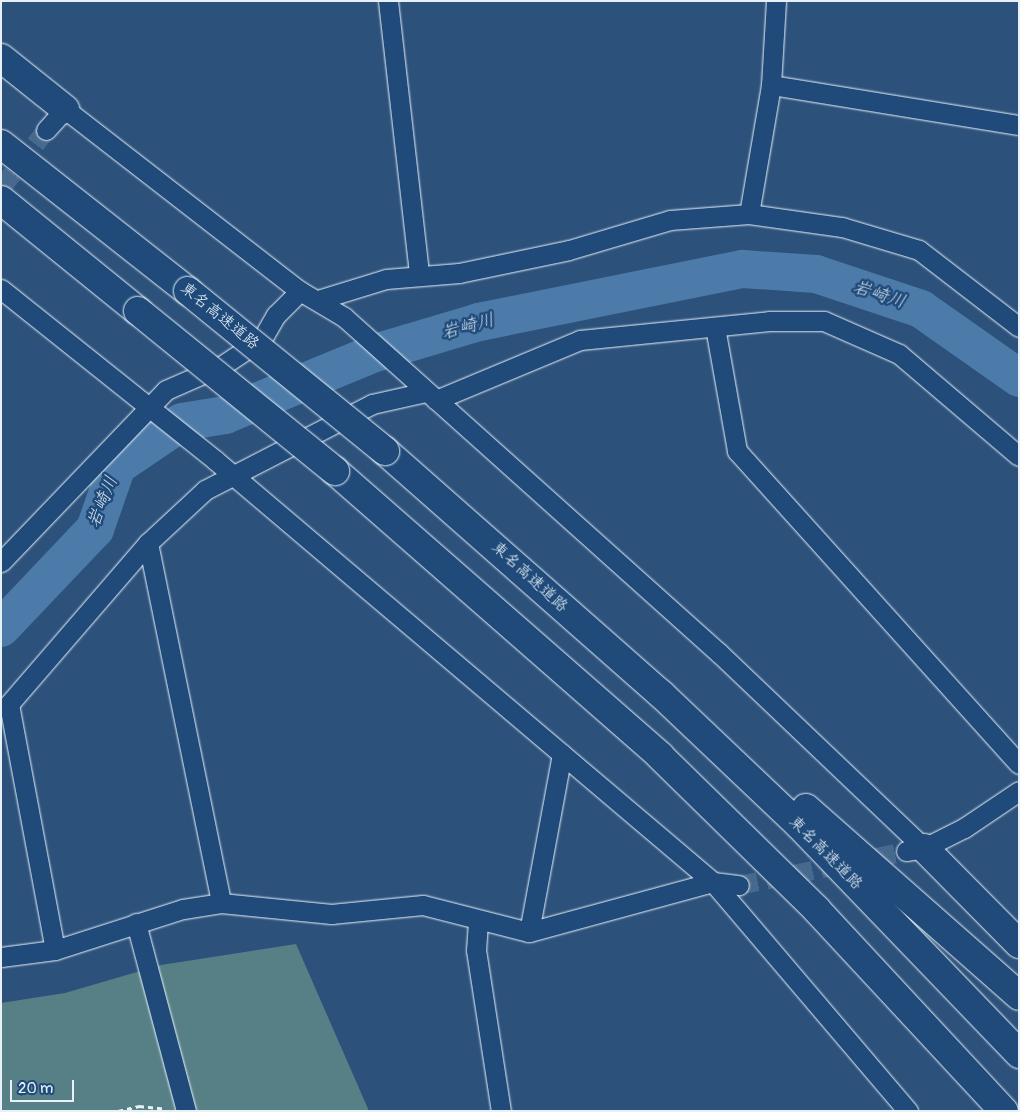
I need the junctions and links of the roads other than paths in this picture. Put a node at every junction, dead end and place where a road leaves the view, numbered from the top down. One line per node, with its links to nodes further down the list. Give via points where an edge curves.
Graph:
1 (388, 1): 11 (street)
2 (776, 1): 4 (street)
3 (1, 58): 5 (main road)
4 (771, 86): 6 (street); 10 (street)
5 (65, 109): 7 (street); 13 (street)
6 (1019, 125)
7 (46, 130)
8 (1, 144): 21 (main road, 東名高速道路, bridge, via 386,451)
9 (1, 200): 39 (main road, bridge, via 335,471 660,756)
10 (748, 214): 11 (street, via 670,220 569,250 478,270); 16 (street, via 842,227 919,250)
11 (419, 274): 14 (street, via 386,279)
12 (1, 289): 18 (street)
13 (300, 291): 14 (street); 18 (street, via 276,315 262,339 223,365 166,390)
14 (321, 299): 17 (street)
15 (715, 327): 17 (street, via 580,340); 19 (street, via 824,322 869,337 899,354); 26 (street, via 737,451)
16 (1019, 328)
17 (426, 391): 20 (street, via 372,404); 28 (street, via 719,653)
18 (150, 408): 20 (street); 23 (street)
19 (1019, 456)
20 (232, 476): 22 (street, via 205,490); 25 (street)
21 (463, 518): 38 (main road, via 670,689); 40 (main road, 東名高速道路, via 799,825)
22 (148, 543): 24 (street); 31 (street)
23 (1, 562)
24 (5, 708): 36 (street)
25 (562, 754): 29 (street); 34 (street)
26 (1019, 764)
27 (1019, 791): 28 (street, via 964,828)
28 (915, 850): 35 (main road)
29 (713, 882): 30 (street); 34 (street); 43 (street)
30 (739, 886)
31 (221, 903): 32 (street, via 331,914 423,905); 33 (street)
32 (478, 922): 34 (street); 42 (street, via 476,950)
33 (136, 923): 36 (street); 41 (street)
34 (529, 932)
35 (1019, 944)
36 (55, 950): 37 (street)
37 (1, 957)
38 (1019, 996)
39 (902, 1000): 44 (main road); 45 (main road)
40 (1019, 1054)
41 (186, 1111)
42 (501, 1111)
43 (908, 1111)
44 (986, 1111)
45 (1004, 1111)

